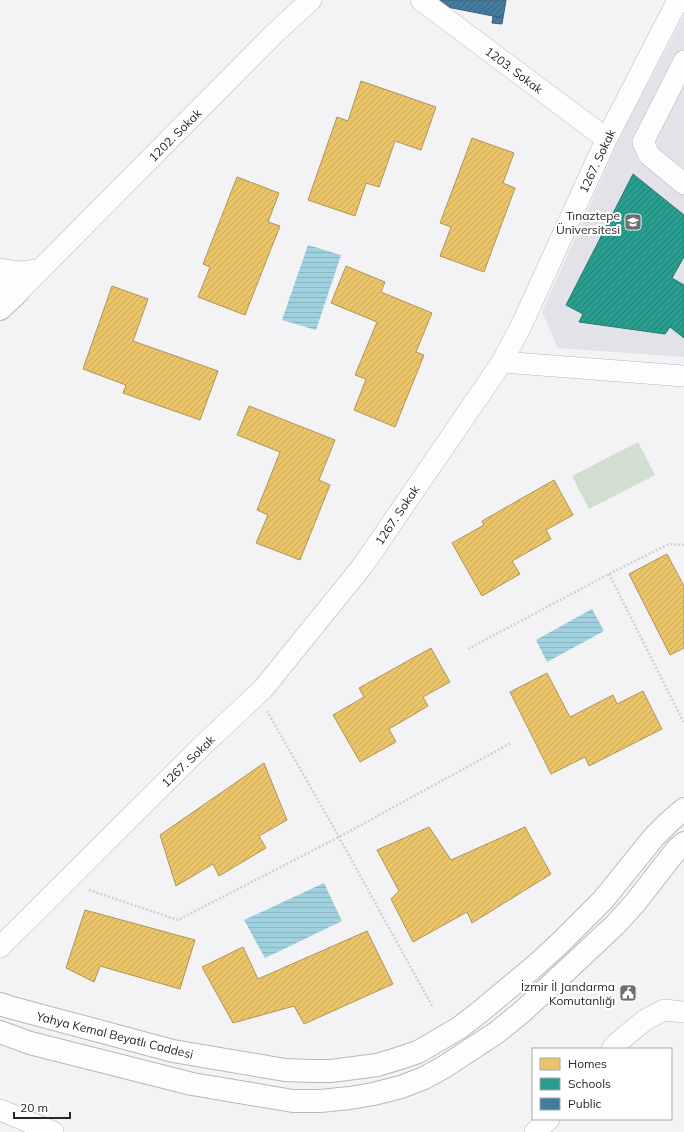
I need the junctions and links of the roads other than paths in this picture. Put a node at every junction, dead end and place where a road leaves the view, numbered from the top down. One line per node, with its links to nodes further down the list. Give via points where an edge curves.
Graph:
1 (310, 0): 8 (street, 1202. Sokak)
2 (421, 0): 5 (street, 1203. Sokak)
3 (678, 0): 5 (street, 1267. Sokak)
4 (684, 61): 6 (street, via 643,142 649,155)
5 (607, 138): 11 (street, 1267. Sokak)
6 (684, 184)
7 (0, 269): 8 (street, via 20,272)
8 (39, 270): 9 (street, 1202. Sokak)
9 (9, 291): 10 (main road)
10 (0, 309)
11 (502, 362): 12 (street); 15 (street, 1267. Sokak, via 364,564 262,689)
12 (684, 376)
13 (684, 809): 16 (main road, Yahya Kemal Beyatlı Caddesi, via 654,837 603,900 560,943 481,1012 418,1052 376,1065 330,1071 286,1070 172,1051)
14 (684, 843): 18 (main road, via 615,925 522,1012 496,1033 444,1067 401,1087 350,1098 293,1102 192,1084 30,1043)
15 (0, 947)
16 (0, 1004)
17 (684, 1012): 19 (street, via 664,1010 646,1020)
18 (0, 1032)
19 (613, 1048)
20 (0, 1110): 22 (street)
21 (548, 1120): 23 (street)
22 (53, 1132)
23 (536, 1132)

